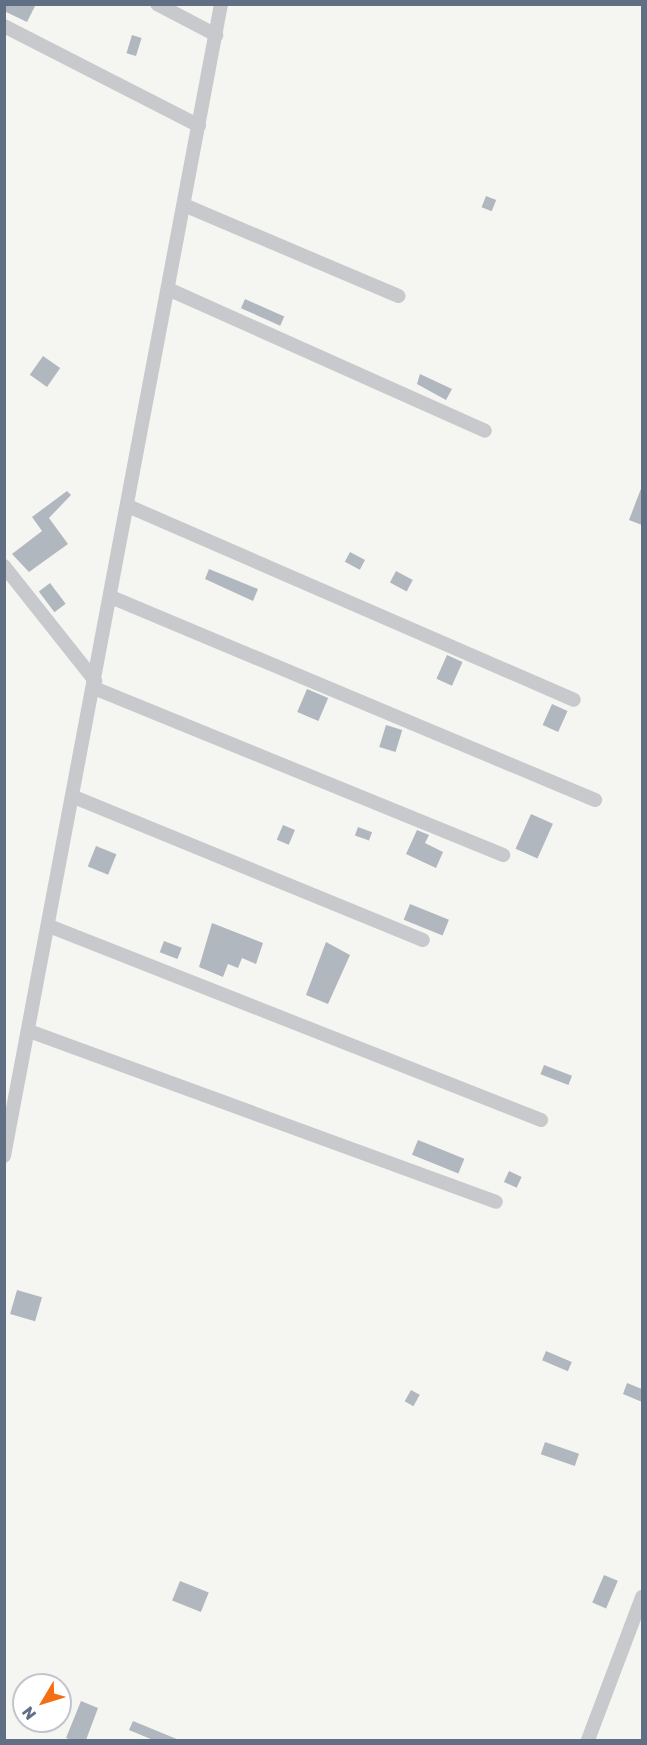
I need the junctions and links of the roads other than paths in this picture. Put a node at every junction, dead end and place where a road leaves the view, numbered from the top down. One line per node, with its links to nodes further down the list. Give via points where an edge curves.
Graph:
1 (157, 4): 4 (street)
2 (221, 4): 4 (street)
3 (4, 26): 5 (street)
4 (216, 35): 5 (street)
5 (199, 126): 6 (street)
6 (184, 205): 7 (street); 8 (street)
7 (168, 289): 9 (street); 10 (street)
8 (398, 296)
9 (484, 431)
10 (128, 506): 12 (street); 14 (street)
11 (4, 566): 13 (street)
12 (111, 597): 13 (street); 16 (street)
13 (95, 684): 15 (street); 17 (street)
14 (574, 700)
15 (74, 797): 18 (street); 19 (street)
16 (595, 800)
17 (503, 855)
18 (49, 926): 20 (street); 21 (street)
19 (423, 940)
20 (29, 1031): 22 (street); 23 (street)
21 (541, 1120)
22 (4, 1156)
23 (496, 1202)
24 (642, 1597): 25 (street)
25 (588, 1740)

